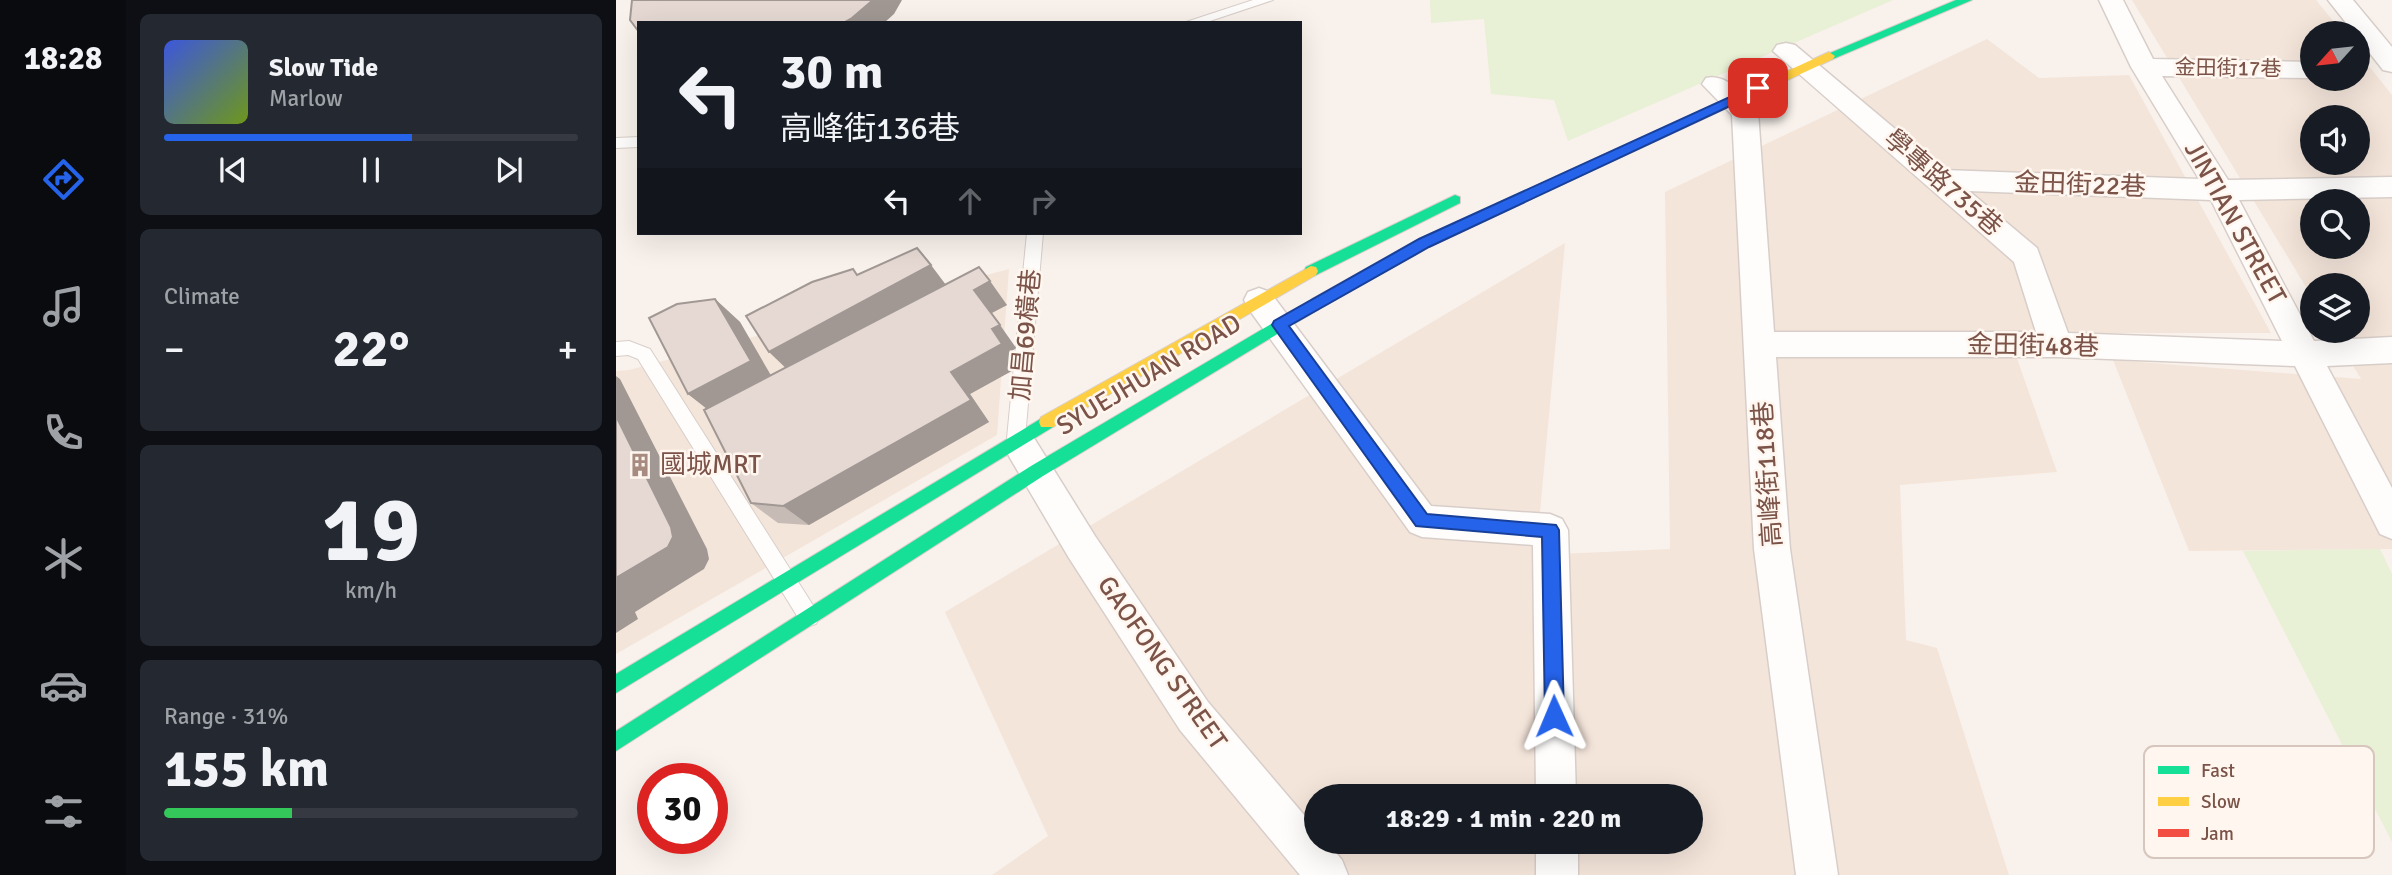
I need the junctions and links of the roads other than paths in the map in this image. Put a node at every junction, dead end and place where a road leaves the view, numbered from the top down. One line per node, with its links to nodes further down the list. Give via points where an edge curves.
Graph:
1 (1267, 0): 5 (lane)
2 (1966, 0): 6 (street, SYUEJHUAN ROAD)
3 (2111, 0): 8 (street, JINTIAN STREET)
4 (2340, 0): 7 (street)
5 (1196, 21)
6 (1791, 55): 10 (street, SYUEJHUAN ROAD); 13 (street, 學專路735巷)
7 (2392, 64)
8 (2144, 67): 9 (street, 金田街17巷); 15 (street, JINTIAN STREET)
9 (2300, 70)
10 (1719, 88): 18 (street, SYUEJHUAN ROAD, via 1424,243); 19 (street, 高峰街118巷, via 1745,112)
11 (637, 142): 12 (lane)
12 (616, 143)
13 (1941, 180): 15 (street, 金田街22巷); 20 (street, 學專路735巷, via 2027,256)
14 (2392, 187): 15 (street, 金田街22巷)
15 (2220, 190): 23 (street, JINTIAN STREET)
16 (1465, 196): 18 (street, SYUEJHUAN ROAD, via 1402,224)
17 (1035, 235): 24 (lane, 加昌69橫巷)
18 (1269, 312): 24 (street, SYUEJHUAN ROAD); 25 (street, SYUEJHUAN ROAD); 32 (street, via 1422,521 1550,530)
19 (1759, 344): 20 (street, 金田街48巷); 36 (street, 高峰街118巷, via 1772,549)
20 (2056, 345): 23 (street, 金田街48巷)
21 (616, 349): 28 (lane, via 644,354 702,433)
22 (2392, 349): 23 (street, 金田街48巷)
23 (2306, 354): 26 (street, JINTIAN STREET)
24 (1016, 438): 25 (street, GAOFONG STREET); 28 (street, SYUEJHUAN ROAD)
25 (1037, 471): 29 (street, SYUEJHUAN ROAD); 34 (street, GAOFONG STREET, via 1194,716)
26 (2383, 485): 27 (street, JINTIAN STREET)
27 (2392, 523)
28 (785, 580): 29 (lane); 30 (street, SYUEJHUAN ROAD)
29 (808, 617): 31 (street, SYUEJHUAN ROAD)
30 (616, 684)
31 (616, 741)
32 (1556, 784)
33 (1557, 854): 35 (street)
34 (1327, 875)
35 (1557, 875)
36 (1817, 875)

